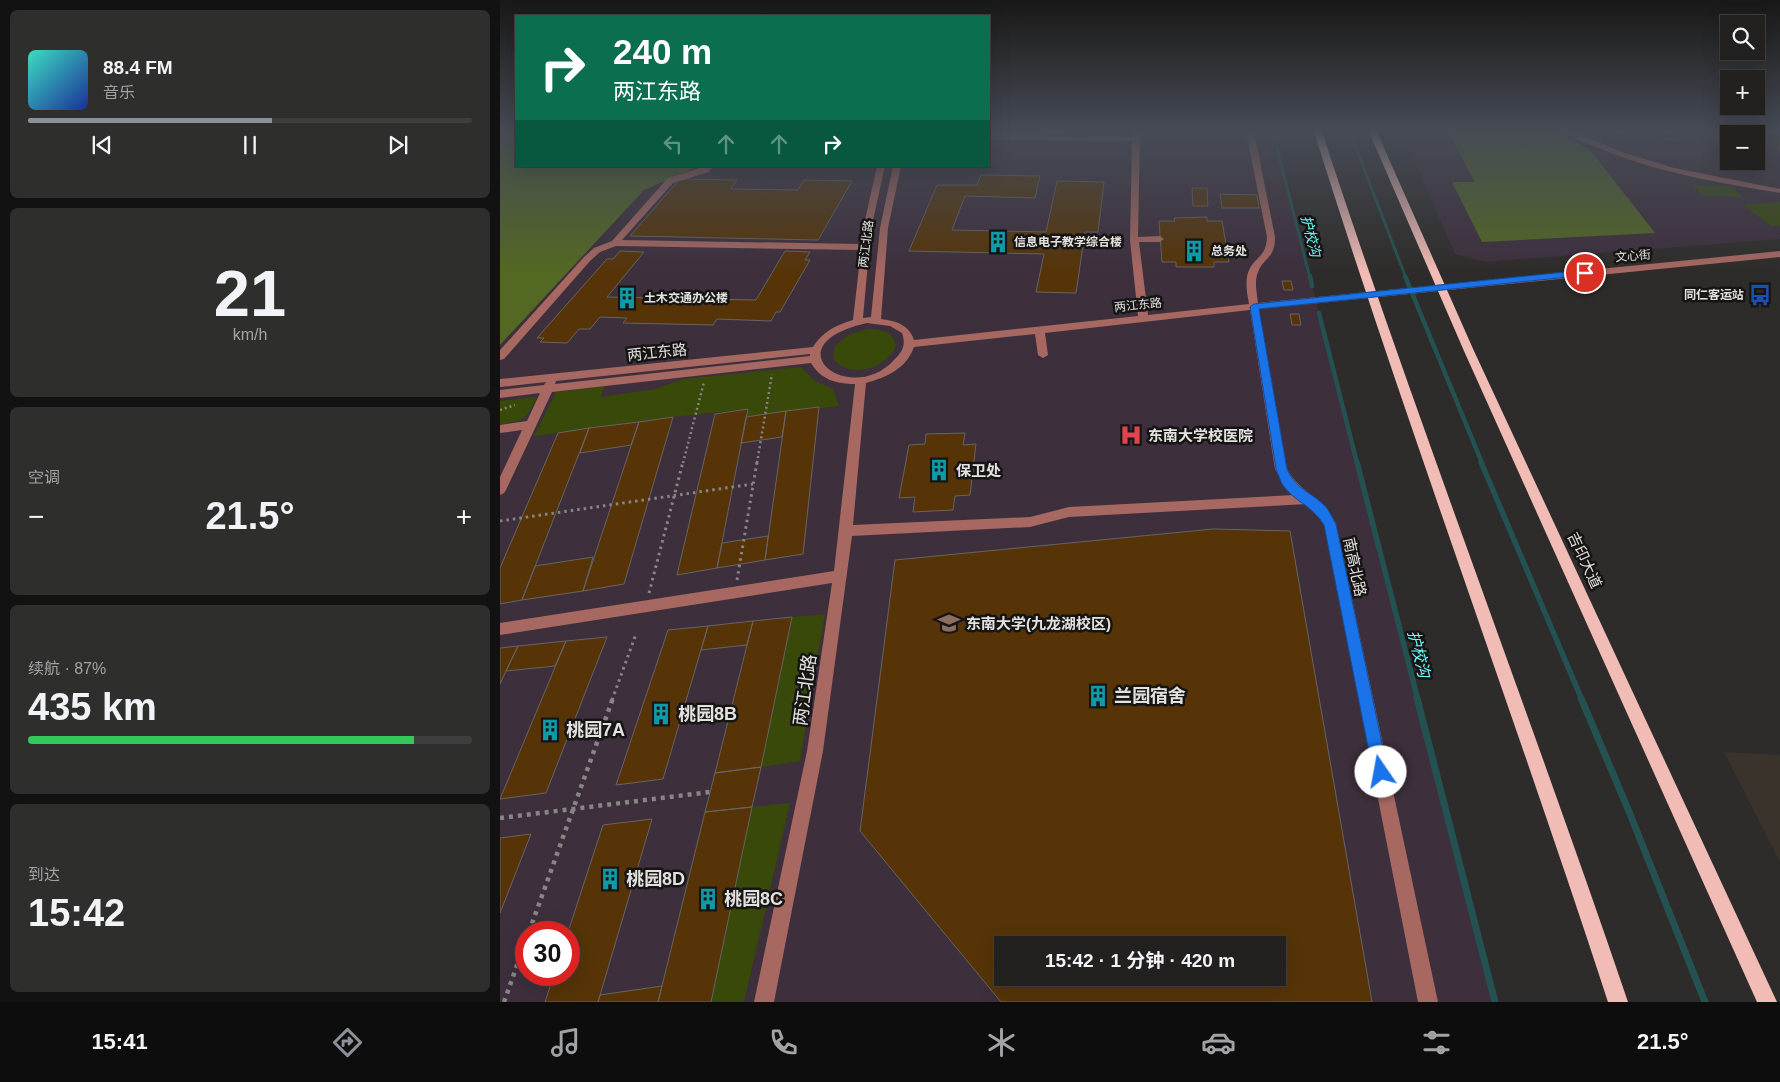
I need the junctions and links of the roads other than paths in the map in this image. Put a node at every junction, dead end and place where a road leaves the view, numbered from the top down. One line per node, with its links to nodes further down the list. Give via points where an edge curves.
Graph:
1 (677, 179): 14 (street, via 670,181)
2 (878, 179): 11 (street, 两江北路)
3 (894, 179): 10 (street, 两江北路)
4 (1135, 179): 13 (street)
5 (1259, 179): 19 (street, 南高北路, via 1271,250 1254,270 1251,288)
6 (1333, 179): 18 (main road)
7 (1393, 179): 17 (main road, 吉印大道)
8 (1707, 179): 9 (street)
9 (1780, 191)
10 (884, 228): 11 (street); 21 (street, 两江北路)
11 (867, 229): 15 (street, 两江北路)
12 (1160, 239): 13 (street)
13 (1134, 240): 20 (street)
14 (615, 242): 15 (street); 27 (street, via 596,250 587,259)
15 (865, 247): 22 (street, 两江北路)
16 (1780, 254): 17 (street, 文心街)
17 (1439, 287): 18 (street, 文心街); 42 (main road, 吉印大道)
18 (1370, 294): 19 (street, 两江东路); 41 (main road)
19 (1254, 307): 20 (street, 两江东路); 35 (street, 南高北路, via 1281,469 1287,482)
20 (1143, 319): 23 (street, 两江东路)
21 (876, 320): 22 (street); 24 (street, via 896,324 905,330)
22 (858, 322): 25 (street, via 827,336)
23 (1040, 330): 24 (street, 两江东路); 26 (street)
24 (910, 344): 28 (street, via 904,360 893,369)
25 (816, 354): 28 (street, via 816,364 822,372 832,378); 29 (street, 两江东路); 29 (street, 两江东路, via 773,364)
26 (1043, 355)
27 (500, 357)
28 (861, 381): 36 (street, 两江北路)
29 (551, 383): 30 (street, 两江东路); 31 (street, 两江东路); 32 (street)
30 (500, 384)
31 (500, 394)
32 (531, 425): 33 (street); 34 (street)
33 (500, 429)
34 (500, 490)
35 (1308, 499): 36 (street, via 1069,512 1030,522); 40 (street, 南高北路, via 1330,524)
36 (846, 531): 37 (street, 两江北路)
37 (840, 576): 38 (street); 39 (street, 两江北路, via 815,751)
38 (500, 629)
39 (764, 1002)
40 (1428, 1002)
41 (1618, 1002)
42 (1767, 1002)

